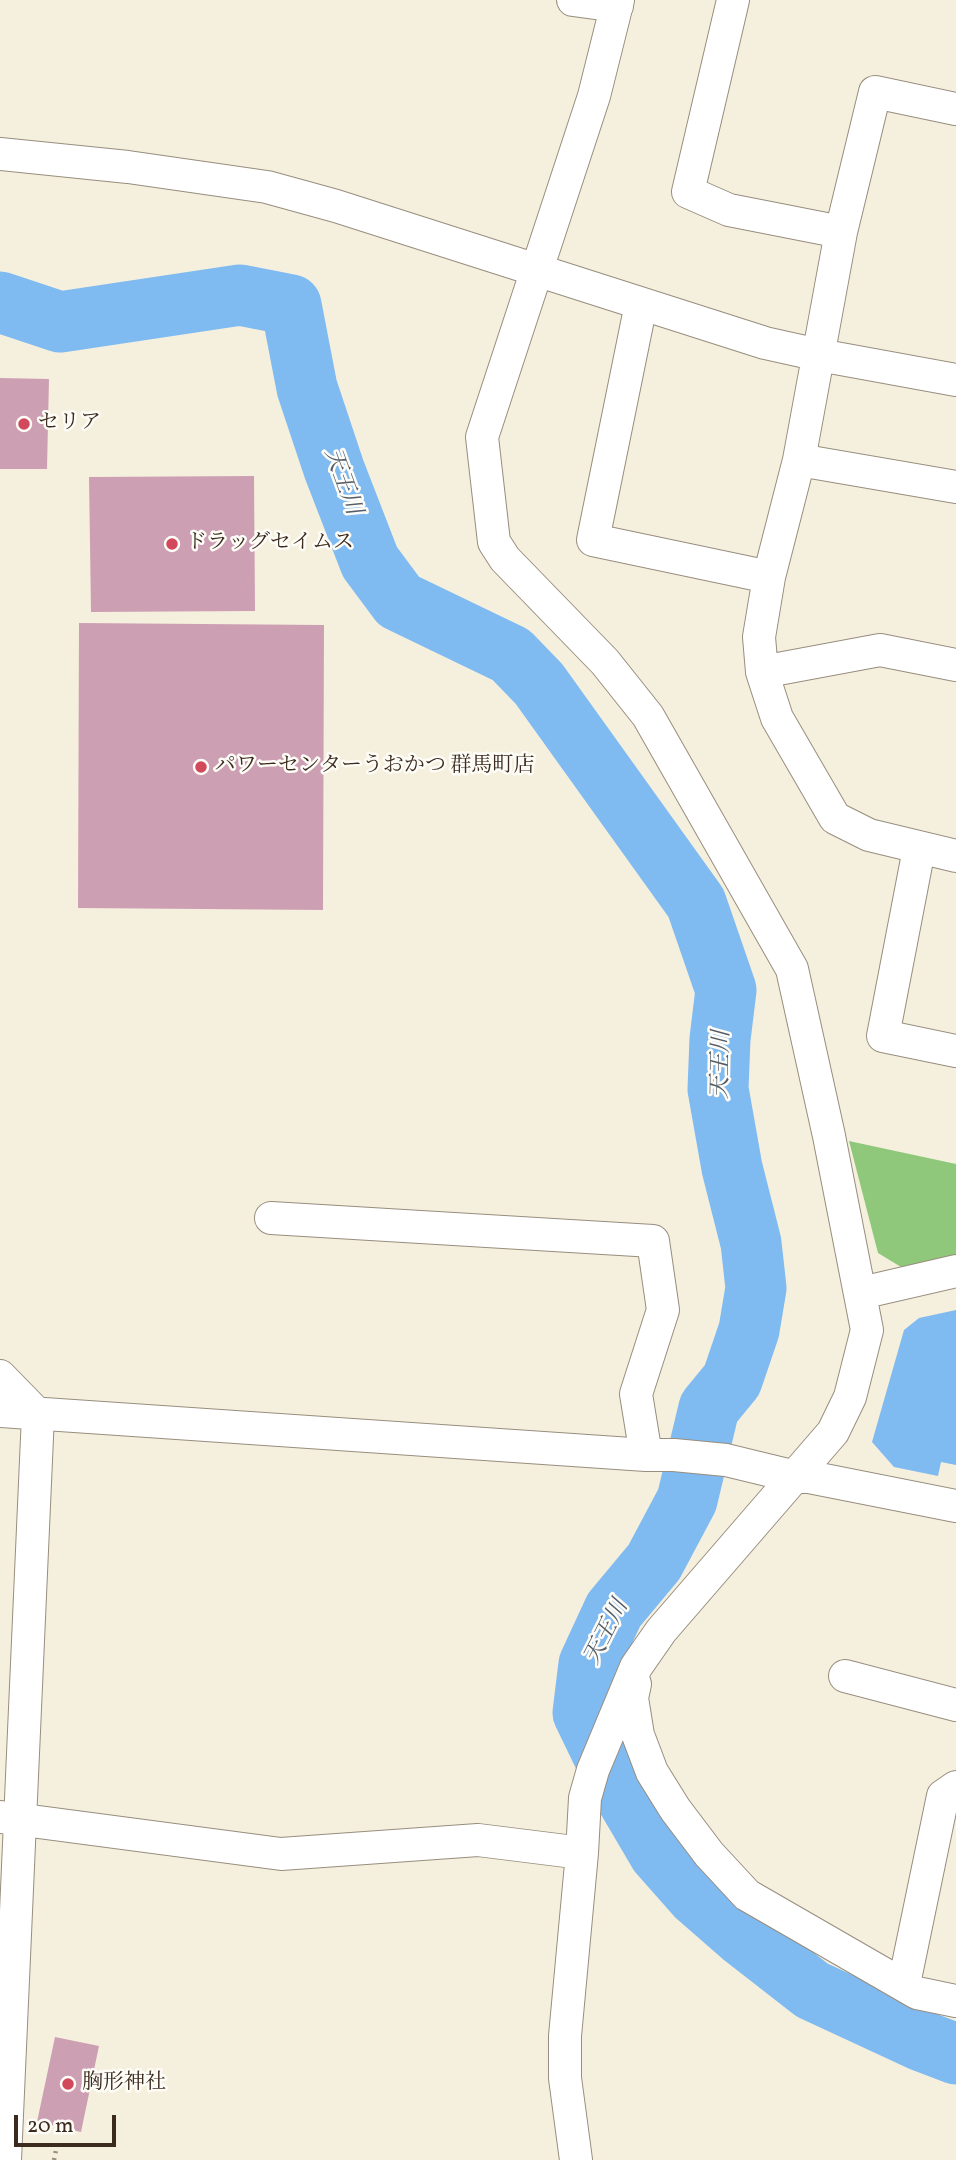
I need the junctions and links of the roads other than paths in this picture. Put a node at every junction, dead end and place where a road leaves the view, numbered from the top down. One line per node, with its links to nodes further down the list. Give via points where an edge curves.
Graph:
1 (573, 0): 3 (street)
2 (733, 0): 6 (street, via 688,192 729,210)
3 (618, 3): 7 (street, via 594,96)
4 (956, 109): 6 (street, via 875,92)
5 (0, 154): 7 (street, via 267,187)
6 (841, 232): 9 (street)
7 (537, 270): 8 (street); 21 (street, via 482,437 494,542 605,662 648,716 792,969)
8 (641, 304): 9 (street); 13 (street, via 593,540)
9 (819, 355): 10 (street); 11 (street)
10 (956, 380)
11 (799, 460): 12 (street); 13 (street)
12 (956, 486)
13 (769, 577): 15 (street, via 759,637)
14 (956, 665): 15 (street, via 880,650)
15 (762, 672): 16 (street, via 776,718 835,818 869,835)
16 (919, 849): 17 (street); 18 (street, via 883,1036)
17 (956, 856)
18 (956, 1051)
19 (271, 1217): 25 (street, via 653,1241 663,1310 636,1394)
20 (956, 1271): 21 (street)
21 (861, 1293): 26 (street, via 867,1331 850,1397 833,1432)
22 (0, 1376): 24 (street)
23 (0, 1411): 24 (street)
24 (38, 1415): 25 (street); 32 (street)
25 (660, 1455): 26 (street, via 726,1460)
26 (796, 1477): 27 (street); 28 (street, via 661,1631)
27 (956, 1506)
28 (642, 1659): 33 (street, via 593,1770 585,1798); 34 (street, via 632,1698 638,1735 652,1772 709,1854 747,1895)
29 (845, 1675): 30 (street)
30 (956, 1705)
31 (956, 1787): 34 (street, via 943,1796)
32 (10, 1818): 33 (street, via 281,1854 478,1840); 36 (street)
33 (582, 1853): 37 (street, via 565,2036 565,2078)
34 (904, 1984): 35 (street, via 918,1993)
35 (956, 2001)
36 (5, 2160)
37 (576, 2160)

